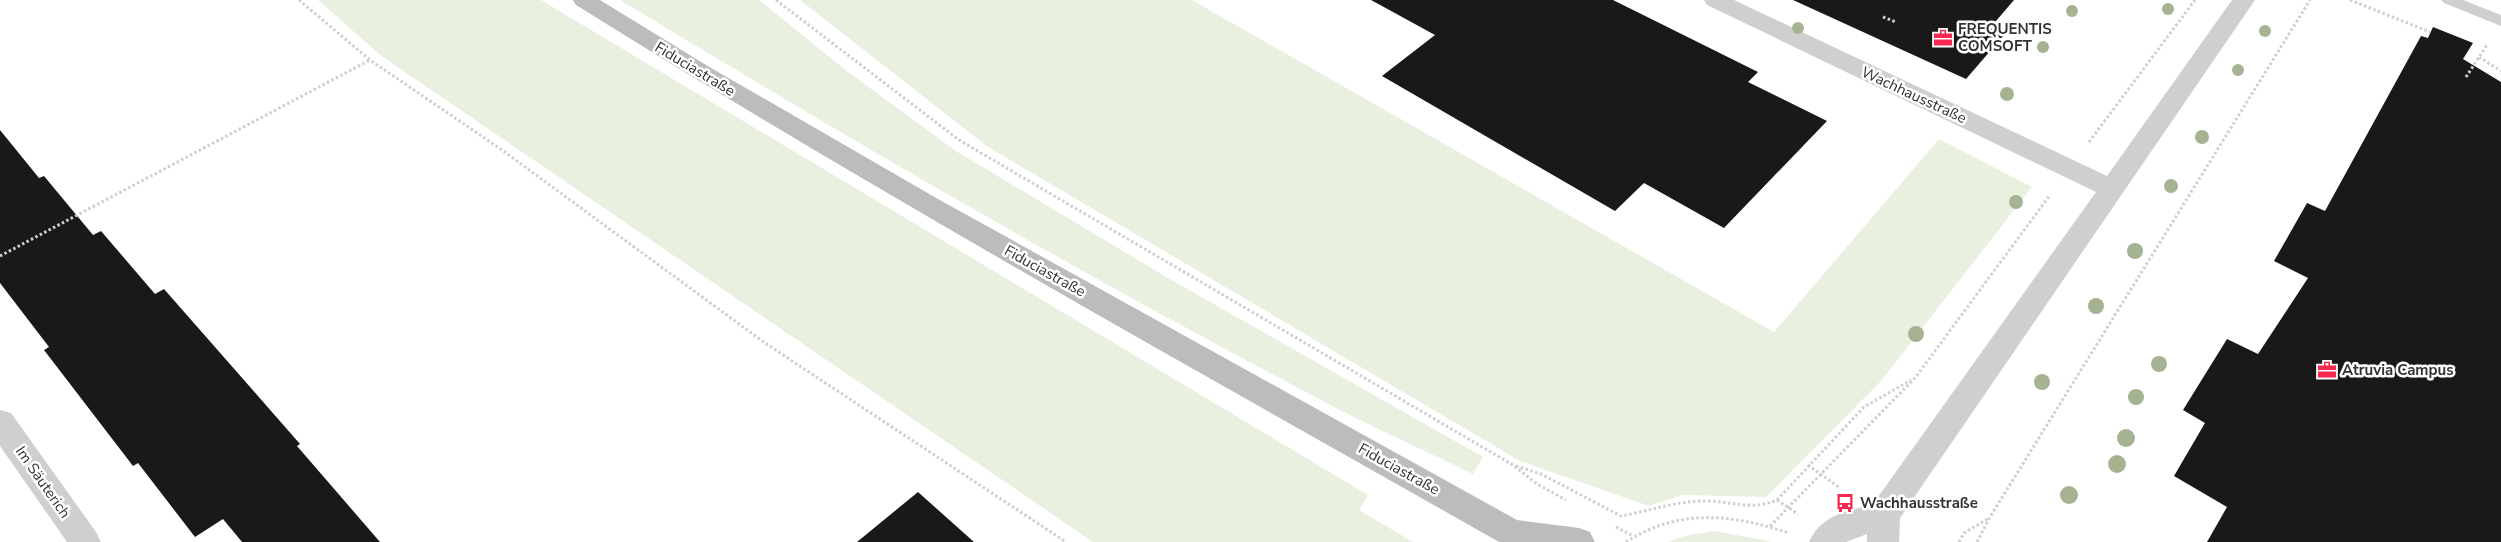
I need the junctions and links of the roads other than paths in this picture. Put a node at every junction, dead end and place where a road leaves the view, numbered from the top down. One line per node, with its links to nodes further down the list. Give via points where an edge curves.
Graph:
1 (584, 0): 9 (main road, Fiduciastraße, via 696,70 888,182)
2 (1715, 0): 6 (street, Wachhausstraße)
3 (2244, 0): 6 (street)
4 (2449, 0): 5 (lane)
5 (2501, 21)
6 (2112, 189): 8 (street)
7 (0, 422): 10 (street, Im Säuterich)
8 (1883, 528): 12 (street, via 1837,528)
9 (1516, 537): 11 (main road, Fiduciastraße)
10 (85, 542)
11 (1579, 542)
12 (1825, 542)

